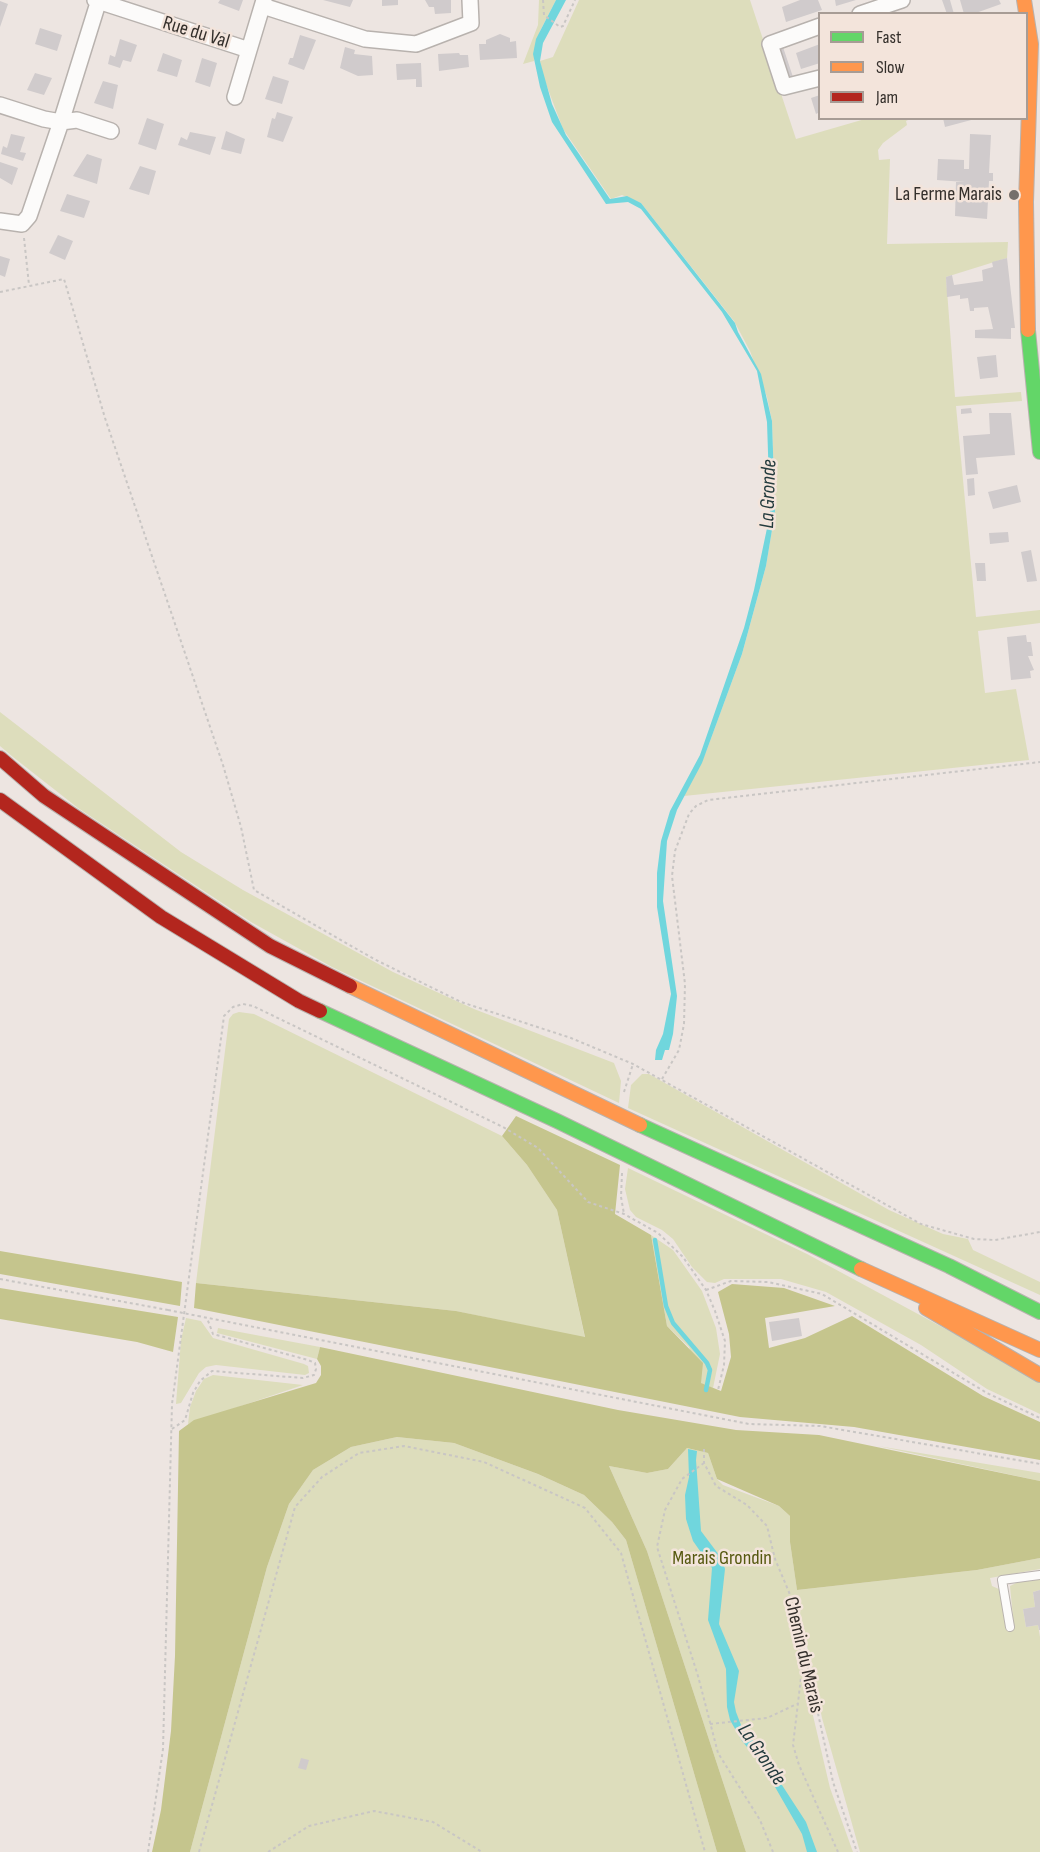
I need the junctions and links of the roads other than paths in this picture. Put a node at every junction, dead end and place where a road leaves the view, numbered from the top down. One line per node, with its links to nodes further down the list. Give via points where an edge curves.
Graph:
1 (470, 0): 3 (street, via 471,23 416,44 365,39)
2 (97, 1): 8 (street, Rue du Val); 13 (street)
3 (263, 3): 8 (street, Rue du Val)
4 (893, 6): 5 (street)
5 (868, 12)
6 (1028, 23): 10 (main road)
7 (818, 26): 9 (street, via 770,44 784,87)
8 (249, 50): 11 (street)
9 (818, 78)
10 (1036, 83): 16 (main road)
11 (235, 97)
12 (0, 105): 13 (street)
13 (61, 122): 14 (street, via 77,120); 15 (street, via 29,216 22,224)
14 (111, 131)
15 (0, 221)
16 (1033, 228): 17 (main road, via 1032,315)
17 (1040, 452)
18 (0, 758): 20 (main road, via 44,796 270,946 571,1094)
19 (0, 800): 21 (main road, via 161,917 299,1001)
20 (949, 1266): 22 (main road); 23 (main road)
21 (883, 1280): 24 (main road); 25 (main road)
22 (1040, 1303)
23 (1040, 1312)
24 (1040, 1350)
25 (1040, 1375)
26 (1040, 1575): 27 (lane, via 1002,1581)
27 (1010, 1627)

